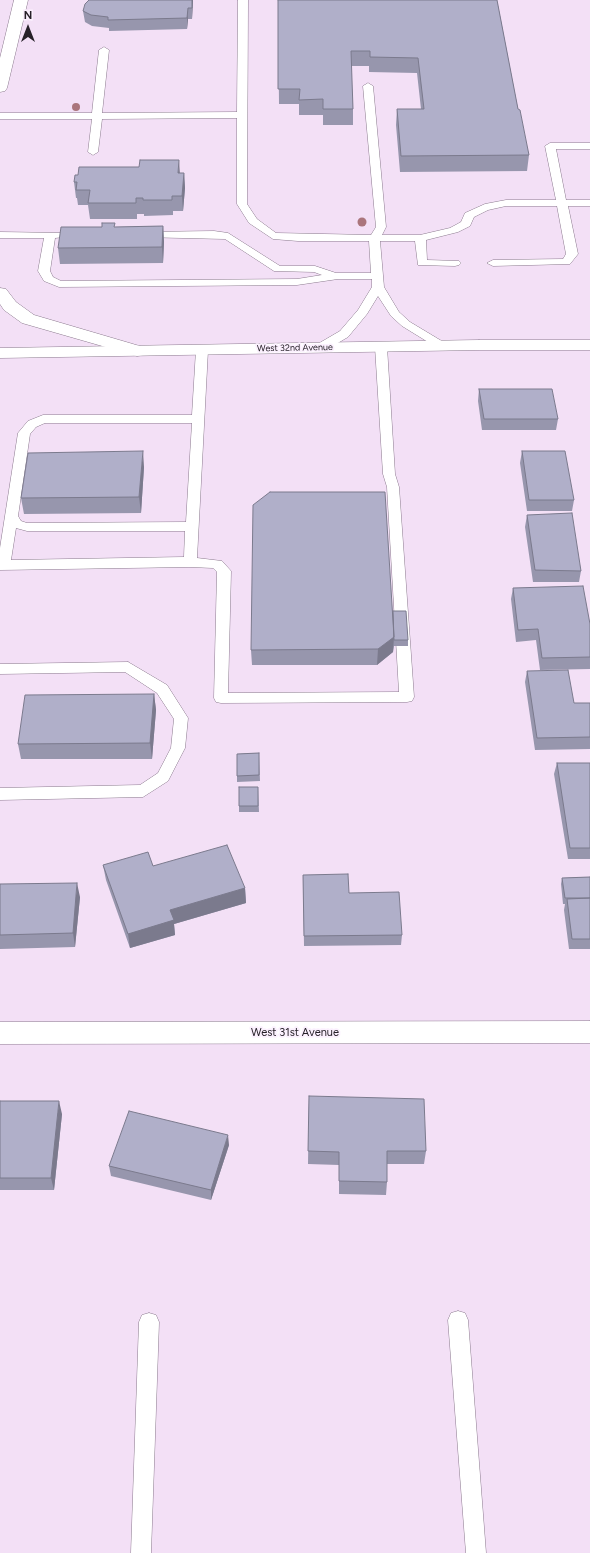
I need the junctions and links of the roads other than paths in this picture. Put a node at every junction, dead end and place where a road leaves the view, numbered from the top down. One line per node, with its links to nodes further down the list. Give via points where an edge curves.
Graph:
1 (21, 0): 5 (street)
2 (243, 0): 6 (lane)
3 (104, 50): 8 (lane)
4 (368, 86): 17 (lane, via 381,228)
5 (0, 88)
6 (242, 115): 8 (lane); 17 (lane, via 242,204 253,221 273,236)
7 (0, 116): 8 (lane)
8 (96, 116): 10 (lane)
9 (590, 146): 11 (lane, via 550,146)
10 (93, 152)
11 (561, 203): 12 (lane); 18 (lane, via 506,203 485,207 469,215 466,224 454,230); 19 (lane, via 572,254 566,262)
12 (590, 203)
13 (0, 235): 14 (lane)
14 (50, 235): 15 (lane); 21 (lane, via 44,271 48,279 59,284 297,282)
15 (70, 235)
16 (131, 235): 21 (lane, via 228,236 278,269 316,269)
17 (374, 238): 18 (lane); 22 (lane)
18 (420, 238): 20 (lane, via 422,263)
19 (493, 262)
20 (455, 263)
21 (338, 276): 22 (lane)
22 (378, 282): 25 (lane, via 395,314); 27 (lane, via 363,312 344,334)
23 (0, 293): 29 (street, via 10,306 28,319)
24 (590, 345): 25 (street, West 32nd Avenue)
25 (441, 346): 26 (street, West 32nd Avenue)
26 (380, 347): 27 (street, West 32nd Avenue); 34 (lane, via 388,474 393,487 407,697 221,698 224,571 217,564)
27 (320, 348): 28 (street, West 32nd Avenue)
28 (202, 350): 29 (street, West 32nd Avenue); 31 (lane)
29 (137, 351): 30 (street, West 32nd Avenue)
30 (0, 353)
31 (198, 420): 32 (lane, via 44,419 32,424 24,433); 33 (lane)
32 (12, 518): 33 (lane, via 16,524 27,527); 35 (lane)
33 (192, 526): 34 (lane)
34 (190, 562): 35 (lane)
35 (2, 565)
36 (0, 669): 37 (lane, via 128,667 162,689 181,718 178,748 163,777 143,791)
37 (0, 794)
38 (590, 1032): 39 (street, West 31st Avenue)
39 (0, 1034)
40 (458, 1320): 43 (lane)
41 (149, 1322): 42 (lane)
42 (141, 1553)
43 (476, 1553)

